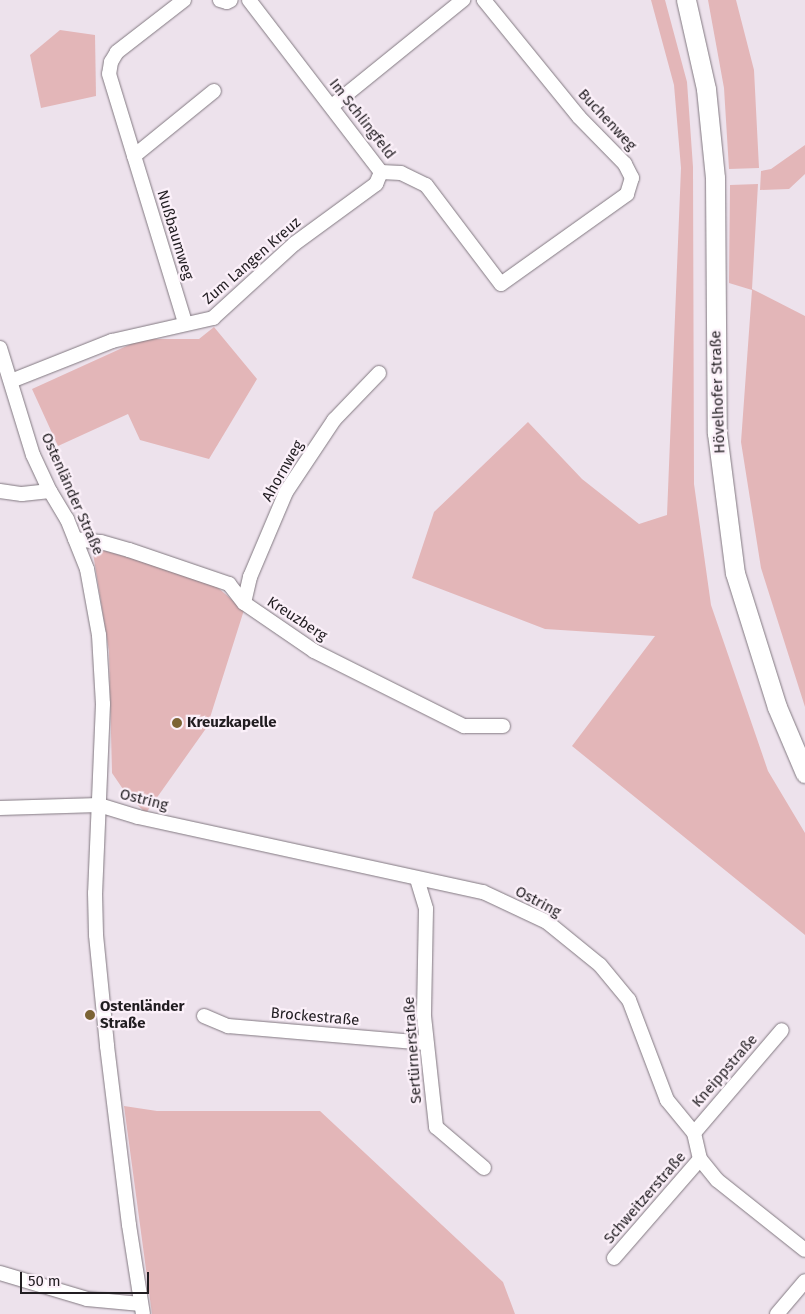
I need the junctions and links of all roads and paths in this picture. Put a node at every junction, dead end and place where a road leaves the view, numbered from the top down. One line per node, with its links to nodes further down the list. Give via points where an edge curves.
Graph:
1 (184, 0): 10 (street, Nußbaumweg, via 117,52 111,62 110,83)
2 (220, 0): 3 (street)
3 (231, 0)
4 (249, 0): 9 (street, Im Schlingfeld)
5 (462, 0): 9 (street)
6 (484, 0): 12 (street, Buchenweg, via 579,117 625,164 632,178 627,194)
7 (686, 0): 22 (main road, Hövelhofer Straße, via 706,89 715,178 717,433 735,573 777,707)
8 (214, 91): 10 (street)
9 (332, 106): 11 (street, Im Schlingfeld)
10 (134, 156): 13 (street, Nußbaumweg)
11 (381, 172): 12 (street, Im Schlingfeld, via 401,173 426,186); 13 (street, Zum Langen Kreuz, via 376,184 294,244 212,318)
12 (501, 284)
13 (185, 323): 16 (street, Zum Langen Kreuz, via 112,341)
14 (0, 348): 16 (street, Ostenländer Straße)
15 (378, 373): 20 (street, Ahornweg, via 334,420 286,492 250,577)
16 (11, 381): 18 (street, Ostenländer Straße, via 33,455)
17 (0, 491): 18 (street, via 22,494)
18 (50, 491): 19 (street, Ostenländer Straße)
19 (75, 539): 20 (street, Kreuzberg, via 120,547 229,584); 23 (street, Ostenländer Straße, via 87,569 99,635 103,704)
20 (244, 603): 21 (street, Kreuzberg, via 314,651 464,726)
21 (503, 726)
22 (805, 773)
23 (99, 805): 24 (street, Ostring); 25 (street, Ostring, via 138,817); 36 (street, Ostenländer Straße, via 95,893 98,955)
24 (0, 808)
25 (417, 879): 28 (street, Sertürnerstraße, via 426,910); 29 (street, Ostring, via 483,892 547,922 600,965 628,1000 667,1100)
26 (204, 1016): 28 (street, Brockestraße, via 228,1026)
27 (782, 1030): 29 (street, Kneippstraße)
28 (426, 1043): 31 (street, Sertürnerstraße, via 436,1127)
29 (694, 1133): 30 (street, Ostring)
30 (700, 1159): 32 (street, Ostring, via 717,1180); 33 (street, Schweitzerstraße)
31 (484, 1168)
32 (805, 1250)
33 (614, 1258)
34 (0, 1273): 36 (street, via 87,1300)
35 (805, 1282): 37 (street)
36 (142, 1309)
37 (778, 1314)

